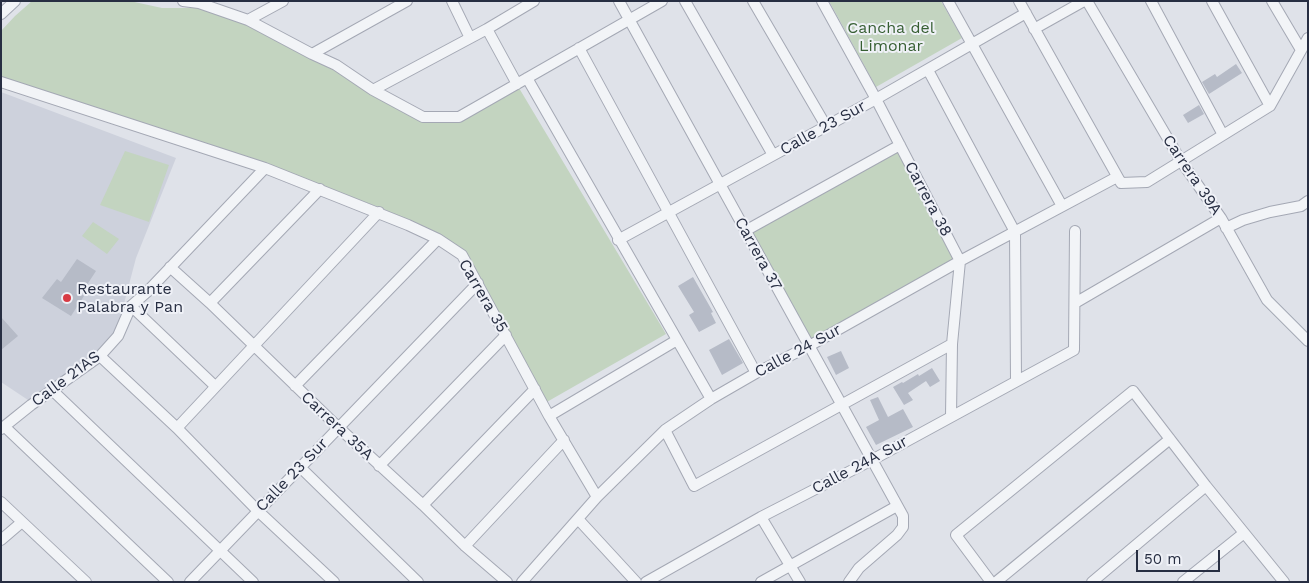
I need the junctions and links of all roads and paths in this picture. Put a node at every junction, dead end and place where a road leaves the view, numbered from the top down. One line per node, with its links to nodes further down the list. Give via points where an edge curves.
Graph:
1 (15, 1): 19 (street)
2 (183, 1): 20 (street, via 199,3)
3 (283, 1): 20 (street)
4 (407, 1): 29 (street)
5 (452, 1): 24 (street)
6 (534, 1): 22 (street)
7 (619, 1): 21 (street, Carrera 37)
8 (662, 1): 21 (street)
9 (685, 1): 40 (street)
10 (753, 1): 37 (street)
11 (822, 1): 35 (street, Carrera 38)
12 (948, 1): 26 (street)
13 (1019, 1): 18 (street)
14 (1085, 1): 23 (street); 41 (street, Carrera 39A)
15 (1151, 1): 38 (street)
16 (1212, 1): 36 (street)
17 (1272, 1): 28 (street)
18 (1026, 13): 23 (street); 26 (street, Calle 23 Sur)
19 (1, 14)
20 (248, 20): 29 (street)
21 (629, 20): 27 (street); 44 (street, Carrera 37)
22 (487, 29): 24 (street); 33 (street)
23 (1034, 29): 43 (street)
24 (470, 38): 34 (street)
25 (1308, 38): 28 (street, Calle 24 Sur)
26 (972, 44): 30 (street, Calle 23 Sur); 47 (street)
27 (579, 48): 31 (street); 49 (street)
28 (1301, 50): 36 (street, Calle 24 Sur)
29 (312, 54): 34 (street, via 336,65)
30 (928, 70): 35 (street, Calle 23 Sur); 54 (street)
31 (527, 78): 33 (street); 56 (street)
32 (1, 82): 42 (street, Carrera 35)
33 (517, 84): 34 (street, via 459,117 423,117)
34 (373, 90)
35 (876, 99): 37 (street, Calle 23 Sur); 39 (street, Carrera 38)
36 (1270, 106): 38 (street, Calle 24 Sur)
37 (826, 126): 40 (street, Calle 23 Sur)
38 (1224, 135): 41 (street, Calle 24 Sur)
39 (900, 145): 52 (street); 57 (street, Carrera 38)
40 (772, 155): 44 (street, Calle 23 Sur)
41 (1181, 161): 43 (street, Calle 24 Sur, via 1147,182); 50 (street, Carrera 39A)
42 (264, 168): 45 (street, Carrera 35); 58 (street, Calle 21AS)
43 (1119, 180): 47 (street, Calle 24 Sur)
44 (720, 184): 49 (street, Calle 23 Sur); 52 (street, Carrera 37)
45 (320, 189): 48 (street, Carrera 35); 60 (street)
46 (1308, 201): 51 (street, via 1301,206 1270,212)
47 (1062, 206): 54 (street, Calle 24 Sur)
48 (380, 212): 55 (street, Carrera 35); 68 (street)
49 (669, 212): 56 (street, Calle 23 Sur); 71 (street)
50 (1221, 218): 51 (street, Carrera 39A); 61 (street)
51 (1226, 228): 63 (street, Carrera 39A, via 1267,300)
52 (745, 231): 69 (street, Carrera 37)
53 (1075, 231): 61 (street)
54 (1015, 232): 57 (street, Calle 24 Sur); 72 (street)
55 (438, 239): 59 (street, Carrera 35, via 462,255); 74 (street)
56 (618, 240): 65 (street)
57 (960, 261): 67 (street); 69 (street, Calle 24 Sur)
58 (170, 267): 60 (street, Carrera 35A); 62 (street, Calle 21AS)
59 (478, 283): 64 (street, Carrera 35); 81 (street, Calle 23 Sur)
60 (210, 303): 68 (street, Carrera 35A)
61 (1076, 303): 72 (street, Calle 24A Sur, via 1074,350)
62 (131, 306): 70 (street, Calle 21AS, via 118,336); 73 (street)
63 (1304, 331): 66 (street, Carrera 39A)
64 (506, 335): 75 (street, Carrera 35); 88 (street)
65 (677, 340): 77 (street); 79 (street)
66 (1308, 341)
67 (952, 344): 78 (street); 80 (street)
68 (254, 346): 73 (street); 74 (street, Carrera 35A)
69 (809, 346): 71 (street, Calle 24 Sur); 78 (street, Carrera 37)
70 (100, 356): 76 (street, Calle 21AS); 83 (street)
71 (756, 373): 77 (street, Calle 24 Sur)
72 (1016, 380): 80 (street, Calle 24A Sur)
73 (215, 386): 83 (street)
74 (296, 386): 81 (street, Carrera 35A)
75 (535, 389): 79 (street, Carrera 35); 93 (street)
76 (52, 390): 82 (street, Calle 21AS); 102 (street)
77 (711, 399): 84 (street, Calle 24 Sur)
78 (842, 404): 84 (street, via 694,486); 87 (street, Carrera 37)
79 (549, 416): 86 (street, Carrera 35)
80 (951, 416): 87 (street, Calle 24A Sur)
81 (338, 427): 88 (street, Carrera 35A); 89 (street, Calle 23 Sur)
82 (3, 428): 106 (street)
83 (176, 428): 95 (street)
84 (665, 430): 91 (street, Calle 24 Sur)
85 (1170, 439): 90 (street); 118 (street, via 1133,392 956,535); 119 (street)
86 (564, 440): 91 (street, Carrera 35); 101 (street)
87 (872, 460): 94 (street, Carrera 37); 96 (street, Calle 24A Sur)
88 (380, 466): 93 (street, Carrera 35A)
89 (300, 467): 95 (street, Calle 23 Sur); 110 (street)
90 (1206, 486): 99 (street); 120 (street)
91 (597, 497): 97 (street, Calle 24 Sur)
92 (1, 502): 98 (street)
93 (423, 505): 101 (street, Carrera 35A)
94 (897, 506): 103 (street); 117 (street, Carrera 37, via 903,516 903,527 859,568)
95 (258, 511): 102 (street, Calle 23 Sur); 109 (street)
96 (761, 517): 103 (street); 114 (street, Calle 24A Sur)
97 (578, 519): 112 (street, Calle 24 Sur); 113 (street)
98 (22, 522): 100 (street); 105 (street)
99 (1244, 532): 104 (street); 121 (street)
100 (1, 540)
101 (465, 546): 111 (street, Carrera 35A)
102 (220, 550): 107 (street, Calle 23 Sur); 108 (street)
103 (790, 566): 115 (street); 116 (street)
104 (1282, 581)
105 (86, 582)
106 (168, 582)
107 (190, 582)
108 (253, 582)
109 (334, 582)
110 (418, 582)
111 (507, 582)
112 (522, 582)
113 (636, 582)
114 (646, 582)
115 (761, 582)
116 (800, 582)
117 (849, 582)
118 (991, 582)
119 (996, 582)
120 (1092, 582)
121 (1183, 582)

